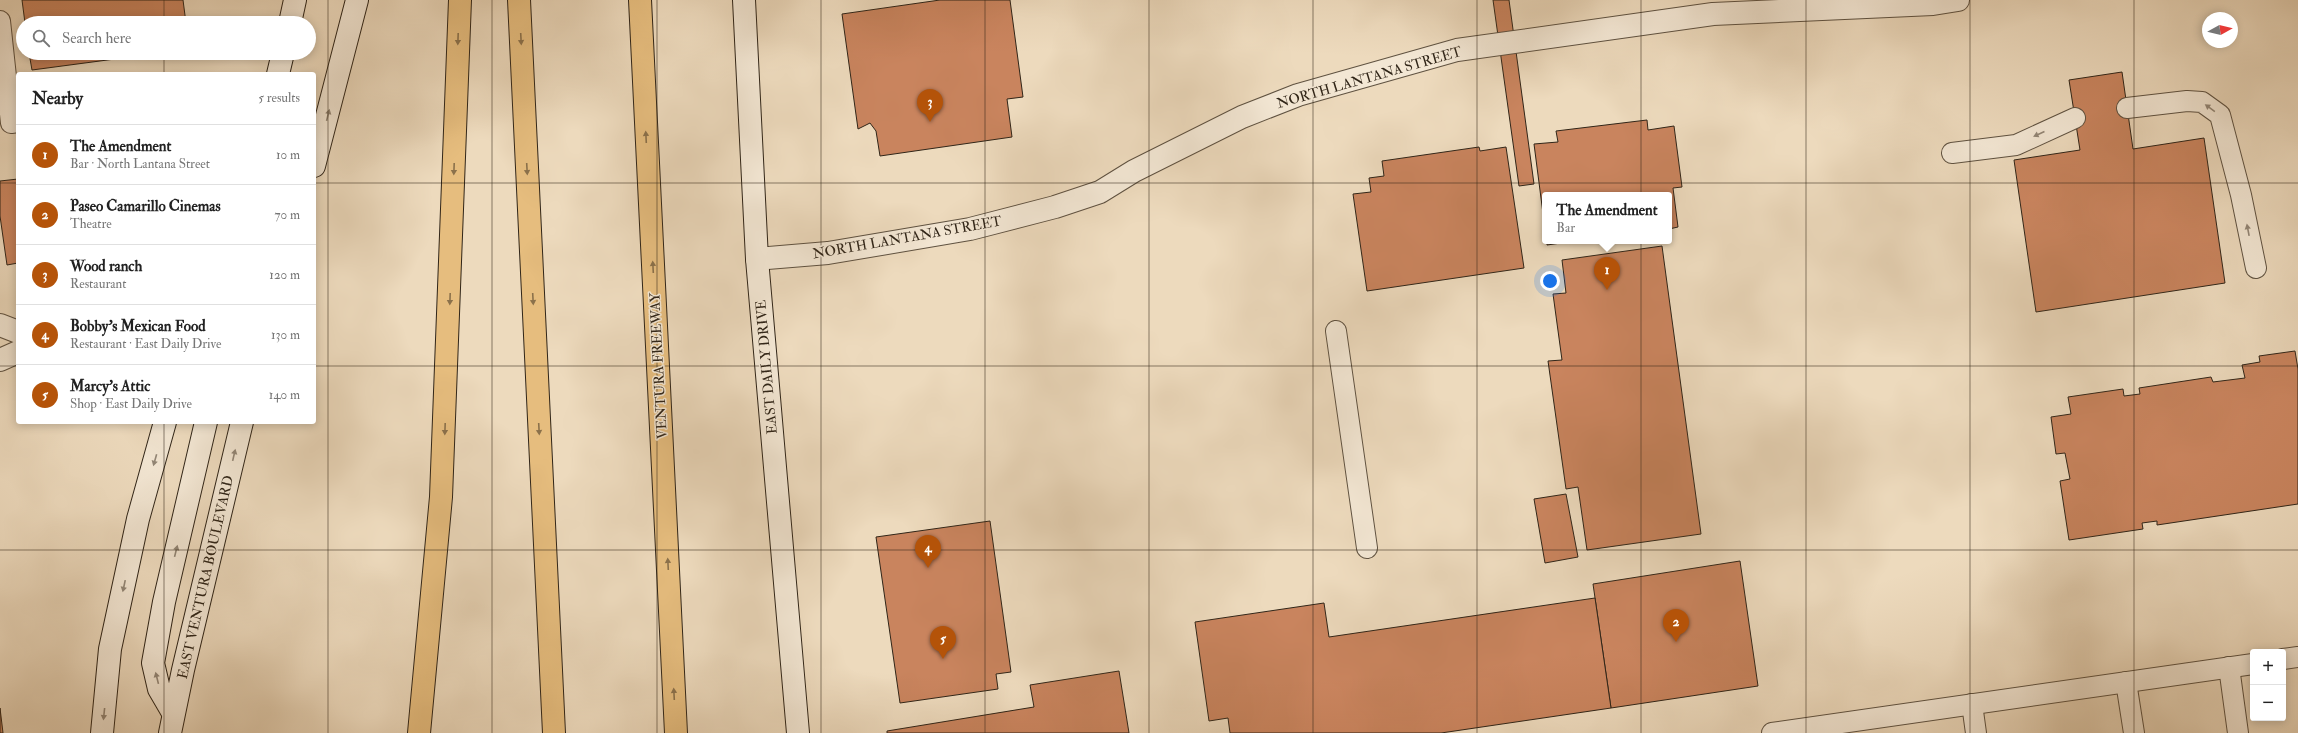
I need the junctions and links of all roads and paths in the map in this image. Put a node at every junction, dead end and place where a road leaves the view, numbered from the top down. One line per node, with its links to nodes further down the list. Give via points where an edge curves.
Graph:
1 (295, 0): 8 (main road)
2 (357, 0): 16 (main road, one-way to 2)
3 (460, 0): 36 (highway, one-way to 36, via 442,497)
4 (519, 0): 37 (highway, one-way to 37)
5 (640, 0): 38 (highway, VENTURA FREEWAY, one-way to 5)
6 (744, 0): 17 (main road, EAST DAILY DRIVE)
7 (1958, 0): 17 (main road, NORTH LANTANA STREET, via 1933,4 1713,14 1456,50 1291,98 1242,117 1134,171 1100,192 1055,207 970,229 828,253)
8 (292, 16)
9 (0, 21): 14 (lane, via 11,123)
10 (281, 60): 11 (main road)
11 (278, 72)
12 (2127, 108): 18 (lane, one-way to 12, via 2241,195 2220,115 2202,102 2187,101)
13 (2075, 118): 15 (lane, one-way to 15, via 2016,144)
14 (16, 122)
15 (1952, 154)
16 (316, 158)
17 (757, 259): 39 (main road, EAST DAILY DRIVE)
18 (2256, 268)
19 (0, 325): 20 (main road)
20 (16, 331)
21 (1336, 331): 27 (lane)
22 (16, 353): 23 (main road)
23 (0, 360)
24 (164, 424): 35 (main road, one-way to 35, via 138,519 110,649)
25 (206, 424): 34 (main road, one-way to 25, via 159,689 153,663 164,602)
26 (242, 424): 34 (main road, EAST VENTURA BOULEVARD, one-way to 26)
27 (1368, 548)
28 (2298, 657): 29 (lane)
29 (2286, 659)
30 (2250, 664): 31 (lane)
31 (2228, 667): 32 (lane); 43 (lane)
32 (2126, 682): 33 (lane); 42 (lane)
33 (1972, 704): 40 (lane); 41 (lane)
34 (172, 723)
35 (102, 733)
36 (419, 733)
37 (554, 733)
38 (676, 733)
39 (798, 733)
40 (1772, 733)
41 (1976, 733)
42 (2134, 733)
43 (2238, 733)

